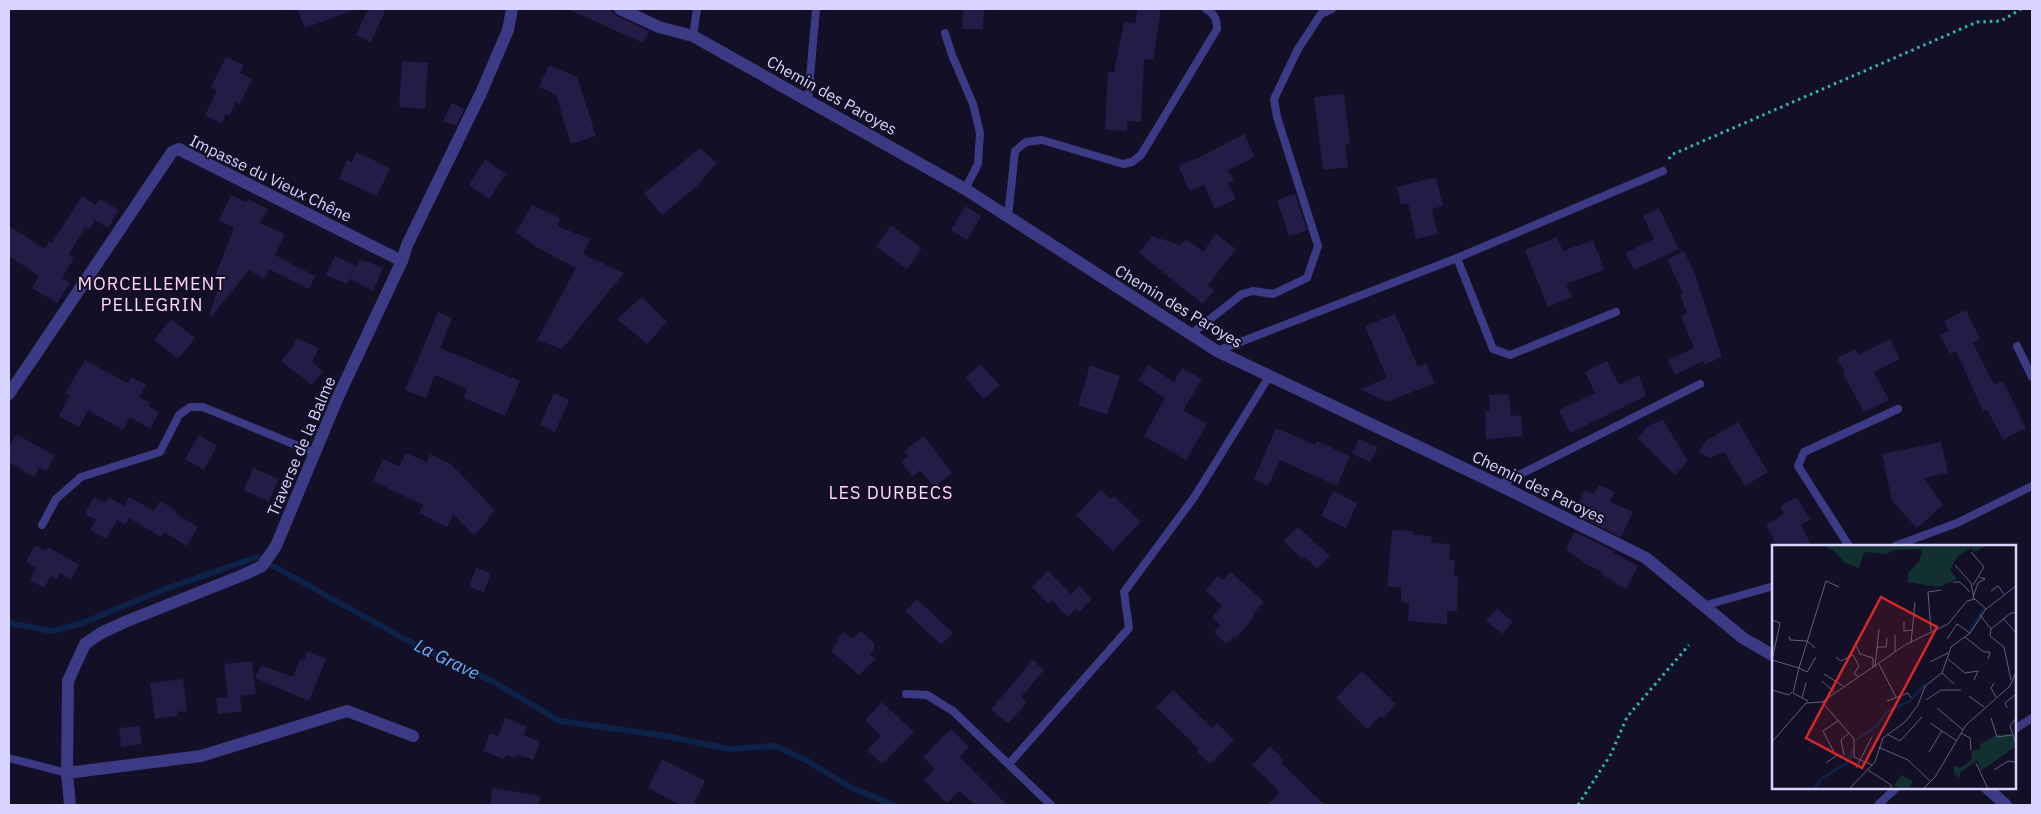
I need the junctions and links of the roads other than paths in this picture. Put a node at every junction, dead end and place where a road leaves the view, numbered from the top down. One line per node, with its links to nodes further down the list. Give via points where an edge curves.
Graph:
1 (512, 9): 14 (street, Traverse de la Balme, via 508,30 482,93)
2 (620, 9): 8 (street, Chemin des Paroyes, via 659,27)
3 (697, 9): 8 (lane)
4 (816, 9): 9 (lane)
5 (1206, 9): 12 (lane, via 1217,20 1217,30 1141,155 1123,164 1042,140 1026,142 1015,151)
6 (1332, 9): 16 (lane, via 1320,14 1298,49 1274,99 1318,246 1307,278 1273,294 1253,291 1242,294)
7 (945, 32): 11 (lane, via 973,104 980,133 978,164)
8 (693, 36): 9 (street, Chemin des Paroyes)
9 (808, 100): 11 (street, Chemin des Paroyes)
10 (1663, 171): 13 (lane)
11 (965, 189): 12 (street, Chemin des Paroyes)
12 (1008, 217): 16 (street, Chemin des Paroyes)
13 (1457, 258): 15 (lane, via 1493,349 1510,355); 18 (lane)
14 (402, 261): 22 (street, Impasse du Vieux Chêne, via 178,149 172,152); 24 (street, Traverse de la Balme)
15 (1616, 312)
16 (1190, 335): 18 (street, Chemin des Paroyes)
17 (2017, 346): 20 (lane)
18 (1217, 351): 19 (street, Chemin des Paroyes)
19 (1270, 375): 25 (street, Chemin des Paroyes); 38 (lane, via 1195,496 1124,592 1129,628)
20 (2032, 377)
21 (1700, 384): 25 (lane)
22 (9, 394)
23 (1898, 410): 28 (lane, via 1804,452 1798,466)
24 (315, 453): 27 (lane, via 203,407 190,408 179,415 160,452 81,477 56,499); 39 (street, Traverse de la Balme, via 276,546 262,566 127,621 85,644 68,682)
25 (1499, 485): 31 (street, Chemin des Paroyes, via 1646,558)
26 (2032, 486): 29 (lane, via 1957,523)
27 (42, 525)
28 (1848, 545)
29 (1898, 545)
30 (1772, 587): 31 (lane)
31 (1704, 606): 32 (street, Chemin des Paroyes, via 1743,638)
32 (1772, 655)
33 (906, 694): 38 (lane, via 928,695 953,711)
34 (2032, 718): 35 (lane)
35 (2016, 729)
36 (413, 736): 39 (street, via 347,711 201,756)
37 (9, 758): 39 (lane)
38 (1009, 764): 43 (lane)
39 (67, 773): 42 (street, Traverse de la Balme)
40 (1895, 789): 44 (lane)
41 (1988, 789): 45 (street)
42 (70, 805)
43 (1051, 805)
44 (1878, 805)
45 (2006, 805)

